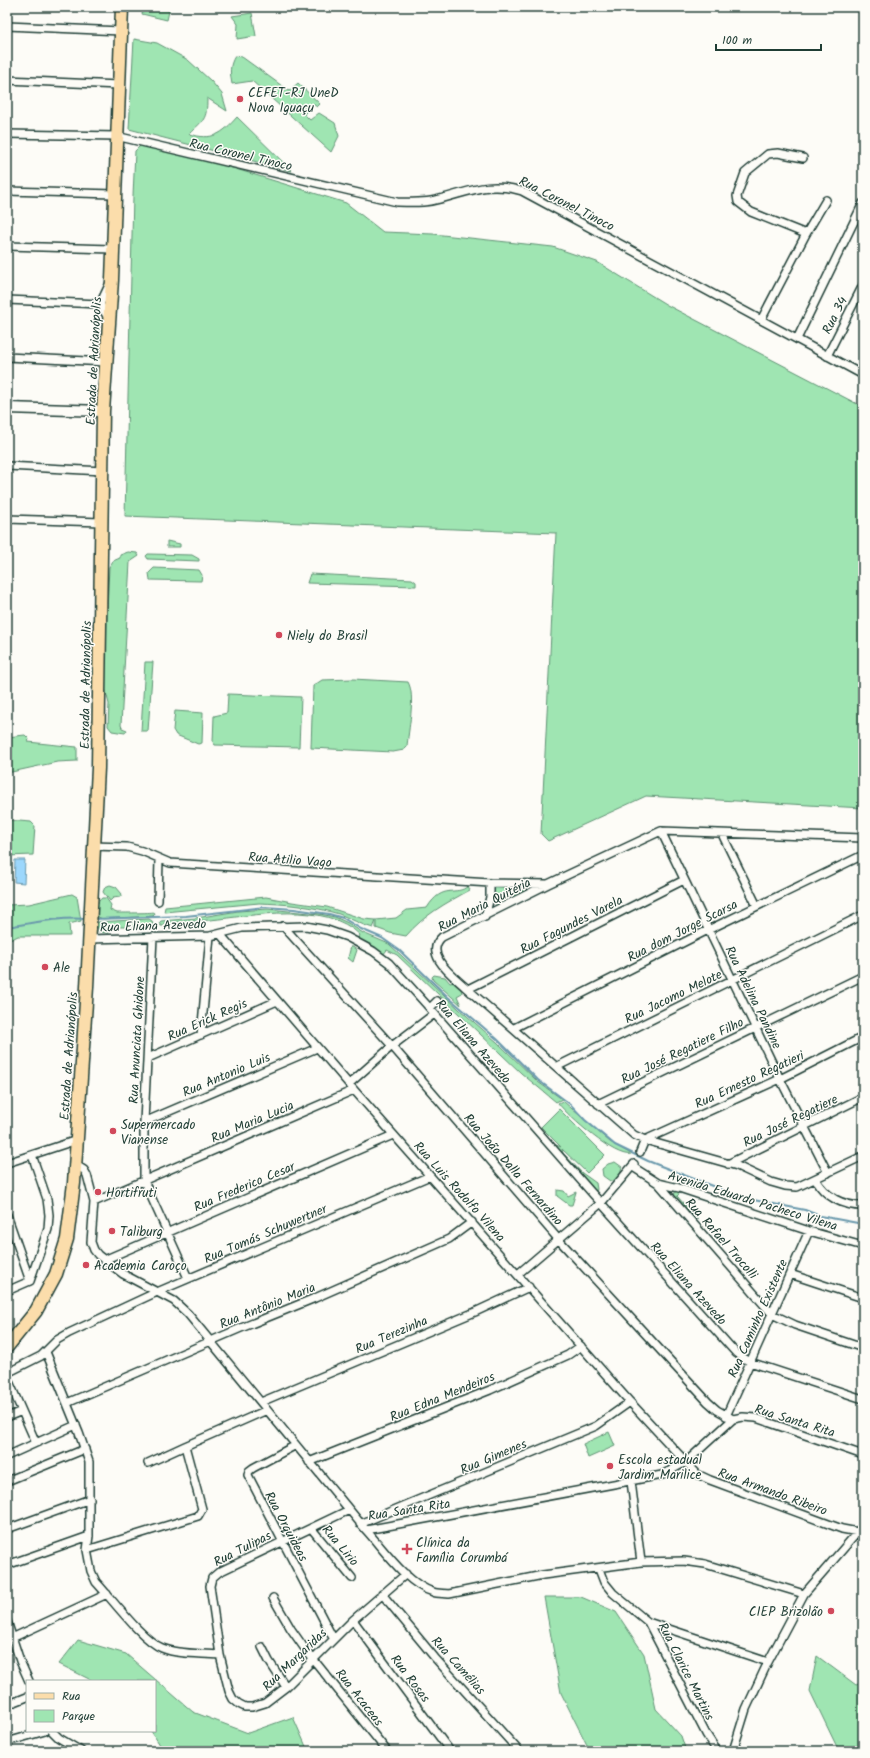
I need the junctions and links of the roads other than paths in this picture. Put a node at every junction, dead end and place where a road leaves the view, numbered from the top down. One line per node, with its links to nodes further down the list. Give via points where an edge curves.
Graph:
1 (122, 7): 3 (main road, Estrada de Adrianópolis)
2 (7, 26): 3 (street)
3 (121, 31): 5 (main road, Estrada de Adrianópolis)
4 (7, 80): 5 (street)
5 (119, 85): 7 (main road, Estrada de Adrianópolis)
6 (7, 134): 7 (street, Rua Coronel Tinoco)
7 (116, 136): 10 (main road, Estrada de Adrianópolis); 21 (street, Rua Coronel Tinoco, via 397,202 432,200 488,186 516,189)
8 (803, 158): 13 (street, via 778,153 768,154 746,171 737,196 738,202 751,212)
9 (7, 191): 10 (street)
10 (114, 194): 15 (main road, Estrada de Adrianópolis)
11 (826, 200): 13 (street)
12 (863, 203): 22 (street)
13 (806, 234): 21 (street)
14 (7, 246): 15 (street)
15 (112, 249): 16 (main road, Estrada de Adrianópolis)
16 (112, 280): 19 (street); 20 (main road, Estrada de Adrianópolis)
17 (863, 285): 23 (street, Rua 34)
18 (7, 300): 19 (street)
19 (100, 304): 20 (street)
20 (110, 320): 25 (main road, Estrada de Adrianópolis)
21 (762, 320): 22 (street, Rua Coronel Tinoco)
22 (797, 339): 23 (street, Rua Coronel Tinoco)
23 (827, 356): 27 (street, Rua Coronel Tinoco)
24 (7, 357): 25 (street)
25 (107, 362): 29 (main road, Estrada de Adrianópolis)
26 (863, 366): 27 (street)
27 (861, 374)
28 (7, 408): 29 (main road)
29 (104, 411): 31 (main road, Estrada de Adrianópolis)
30 (7, 466): 31 (street)
31 (103, 471): 33 (main road, Estrada de Adrianópolis)
32 (7, 519): 33 (street)
33 (102, 522): 37 (main road, Estrada de Adrianópolis, via 98,768)
34 (661, 831): 35 (street, Rua Maria Quitéria); 40 (street, Rua Adelina Pandine); 42 (street, Rua Maria Quitéria)
35 (722, 834): 36 (street, Rua Maria Quitéria); 44 (street)
36 (863, 838)
37 (92, 846): 39 (street, Rua Atilio Vago, via 127,847); 50 (main road, Estrada de Adrianópolis)
38 (863, 855): 44 (street, Rua dom Jorge Scarsa)
39 (160, 859): 41 (street, Rua Atilio Vago, via 170,863); 43 (street)
40 (684, 880): 48 (street, Rua Adelina Pandine); 55 (street, Rua Fagundes Varela)
41 (490, 883): 42 (street, Rua Atilio Vago); 46 (street, via 490,897)
42 (548, 884): 46 (street, Rua Maria Quitéria)
43 (158, 901)
44 (757, 906): 48 (street, Rua dom Jorge Scarsa)
45 (863, 915): 54 (street, Rua Jacomo Melote)
46 (485, 917): 55 (street, Rua Maria Quitéria, via 442,937 436,947 439,961)
47 (283, 926): 49 (street, Rua Eliana Azevedo, via 242,928); 58 (street, Rua Eliana Azevedo, via 306,926 327,930 373,951 389,963); 63 (street, Rua João Dalla Fernardino)
48 (708, 930): 54 (street, Rua Adelina Pandine); 59 (street, Rua dom Jorge Scarsa)
49 (220, 934): 51 (street, Rua Eliana Azevedo); 57 (street, Rua Luis Rodolfo Vilena)
50 (89, 936): 52 (street, Rua Eliana Azevedo); 75 (main road, Estrada de Adrianópolis)
51 (210, 936): 52 (street, Rua Eliana Azevedo); 61 (street)
52 (153, 937): 65 (street, Rua Anunciata Ghidone)
53 (863, 976): 60 (street, Rua José Regatiere Filho)
54 (733, 980): 60 (street, Rua Adelina Pandine); 66 (street, Rua Jacomo Melote)
55 (468, 989): 59 (street, Rua Maria Quitéria)
56 (437, 1001): 58 (street)
57 (277, 1002): 61 (street, Rua Erick Regis); 64 (street, Rua Luis Rodolfo Vilena)
58 (432, 1011): 63 (street); 89 (street, Rua Eliana Azevedo)
59 (514, 1028): 66 (street, Rua Maria Quitéria)
60 (756, 1028): 67 (street, Rua Adelina Pandine); 71 (street, Rua José Regatiere Filho)
61 (201, 1035): 65 (street, Rua Erick Regis)
62 (863, 1038): 67 (street, Rua Ernesto Regatieri)
63 (392, 1046): 68 (street); 95 (street, Rua João Dalla Fernardino)
64 (317, 1048): 68 (street, Rua Luis Rodolfo Vilena); 72 (street, Rua Antonio Luis)
65 (148, 1058): 72 (street, Rua Anunciata Ghidone)
66 (558, 1066): 71 (street, Rua Maria Quitéria)
67 (780, 1079): 73 (street, Rua Adelina Pandine); 76 (street, Rua Ernesto Regatieri)
68 (349, 1084): 69 (street, Rua Luis Rodolfo Vilena)
69 (354, 1090): 74 (street, Rua Luis Rodolfo Vilena); 86 (street, Rua Maria Lucia)
70 (863, 1097): 73 (street, Rua José Regatiere)
71 (598, 1104): 76 (street, Rua Maria Quitéria, via 634,1135)
72 (144, 1122): 86 (street, Rua Anunciata Ghidone)
73 (804, 1126): 81 (street, Rua José Regatiere); 83 (street, Rua Adelina Pandine)
74 (393, 1135): 84 (street, Rua Luis Rodolfo Vilena); 94 (street, Rua Frederico Cesar)
75 (77, 1140): 78 (street); 82 (main road, Estrada de Adrianópolis)
76 (645, 1140): 77 (street); 81 (street, Rua Maria Quitéria)
77 (640, 1152)
78 (32, 1155): 80 (street); 101 (street, via 47,1199 49,1216 48,1229)
79 (863, 1156): 83 (street)
80 (7, 1163)
81 (728, 1164): 85 (street, Rua Maria Quitéria, via 785,1186 797,1186)
82 (76, 1165): 88 (street, Rua Santa Rita, via 87,1175); 109 (main road, Estrada de Adrianópolis, via 67,1239 56,1274 36,1311)
83 (828, 1173): 85 (street)
84 (430, 1176): 92 (street, Rua Luis Rodolfo Vilena); 100 (street, Rua Tomás Schuwertner)
85 (815, 1179): 90 (street, via 831,1198 853,1206)
86 (144, 1181): 88 (street, Rua Maria Lucia); 94 (street, Rua Anunciata Ghidone)
87 (658, 1183): 89 (street, Rua Rafael Trocolli, via 634,1165); 93 (street, Avenida Eduardo Pacheco Vilena); 106 (street, Rua Rafael Trocolli)
88 (94, 1202): 97 (street, Rua Santa Rita, via 91,1242 94,1250)
89 (601, 1203): 95 (street); 112 (street, Rua Eliana Azevedo, via 736,1353)
90 (863, 1206)
91 (7, 1215): 101 (street)
92 (472, 1222): 98 (street, Rua Luis Rodolfo Vilena); 107 (street, Rua Antônio Maria, via 450,1239)
93 (809, 1231): 96 (street, Avenida Eduardo Pacheco Vilena); 99 (street, Rua Caminho Existente)
94 (167, 1232): 97 (street, Rua Frederico Cesar); 100 (street, Rua Anunciata Ghidone)
95 (559, 1240): 98 (street); 122 (street, Rua João Dalla Fernardino, via 708,1402)
96 (863, 1246)
97 (104, 1260): 104 (street, Rua Santa Rita, via 123,1274)
98 (518, 1274): 102 (street, Rua Luis Rodolfo Vilena)
99 (790, 1274): 105 (street); 106 (street, Rua Caminho Existente)
100 (188, 1278): 104 (street, Rua Tomás Schuwertner)
101 (30, 1281): 103 (street)
102 (529, 1287): 108 (street, Rua Luis Rodolfo Vilena); 116 (street, Rua Terezinha)
103 (7, 1291)
104 (157, 1292): 107 (street, Rua Santa Rita, via 188,1314); 111 (street, Rua Tomás Schuwertner, via 69,1333 50,1346)
105 (863, 1298)
106 (772, 1314): 110 (street); 112 (street, Rua Caminho Existente)
107 (211, 1341): 116 (street, Rua Santa Rita); 118 (street, Rua Antônio Maria)
108 (581, 1346): 117 (street, Rua Luis Rodolfo Vilena); 130 (street, Rua Edna Mendeiros, via 568,1356 490,1390)
109 (7, 1347)
110 (863, 1348)
111 (46, 1352): 113 (street, Rua Tomás Schuwertner); 118 (street)
112 (750, 1362): 115 (street, Rua Eliana Azevedo); 122 (street, Rua Caminho Existente)
113 (7, 1373)
114 (7, 1377): 120 (street)
115 (863, 1400)
116 (260, 1402): 119 (street, Rua Santa Rita)
117 (630, 1402): 131 (street, Rua Luis Rodolfo Vilena); 137 (street, Rua Gimenes, via 596,1426)
118 (67, 1403): 123 (street)
119 (267, 1410): 125 (street, Rua Santa Rita); 126 (street)
120 (22, 1411): 121 (street); 124 (street)
121 (7, 1417)
122 (730, 1417): 128 (street, Rua Santa Rita, via 756,1418); 131 (street, Rua Santa Rita)
123 (76, 1425): 124 (street); 127 (street)
124 (36, 1443): 129 (street)
125 (296, 1445): 130 (street, Rua Santa Rita); 144 (street, Rua Orquideas, via 248,1471)
126 (185, 1446): 132 (street); 145 (street, via 202,1512 198,1516)
127 (85, 1449): 133 (street); 135 (street, via 89,1462)
128 (863, 1455)
129 (7, 1456)
130 (309, 1462): 136 (street, Rua Santa Rita)
131 (686, 1462): 134 (street, Rua Santa Rita, via 662,1475); 142 (street, Rua Armando Ribeiro, via 697,1474 710,1480 842,1529)
132 (148, 1463)
133 (7, 1481)
134 (631, 1481): 141 (street, Rua Santa Rita); 146 (street)
135 (90, 1499): 140 (street); 143 (street)
136 (349, 1510): 137 (street, Rua Santa Rita); 139 (street, Rua Tulipas)
137 (360, 1524): 141 (street, Rua Santa Rita)
138 (863, 1526): 142 (street)
139 (311, 1528): 144 (street, Rua Tulipas); 151 (street, Rua Lirio)
140 (7, 1529)
141 (366, 1530): 149 (street)
142 (858, 1532): 154 (street)
143 (89, 1536): 145 (street); 147 (street)
144 (282, 1542): 150 (street, Rua Tulipas, via 219,1572); 160 (street, Rua Orquideas)
145 (87, 1550): 152 (street, via 91,1571 96,1582)
146 (641, 1562): 148 (street); 154 (street, via 684,1561 705,1564)
147 (7, 1565)
148 (599, 1568): 149 (street, via 542,1575 449,1594 434,1593 421,1587); 158 (street, Rua Clarice Martins, via 604,1582 613,1594)
149 (406, 1574): 153 (street, Rua Margaridas)
150 (212, 1578): 161 (street, Rua Margaridas, via 210,1586)
151 (352, 1578)
152 (107, 1594): 159 (street); 163 (street, via 149,1641 163,1648)
153 (382, 1594): 156 (street, Rua Margaridas); 177 (street, Rua Camélias, via 435,1658)
154 (804, 1594): 166 (street)
155 (273, 1598): 165 (street, via 291,1629)
156 (353, 1620): 160 (street, Rua Margaridas); 176 (street, Rua Rosas)
157 (7, 1622): 159 (street)
158 (648, 1622): 166 (street); 178 (street, Rua Clarice Martins)
159 (12, 1638): 167 (street)
160 (333, 1638): 165 (street, Rua Margaridas)
161 (219, 1642): 163 (street); 164 (street, Rua Margaridas)
162 (262, 1647): 168 (street)
163 (206, 1654): 164 (street)
164 (220, 1655): 168 (street, Rua Margaridas, via 229,1691 233,1699 245,1707 265,1703)
165 (314, 1658): 168 (street, Rua Margaridas); 175 (street, Rua Acaceas)
166 (768, 1662): 179 (street, via 746,1709)
167 (29, 1680)
168 (286, 1686)
169 (26, 1697): 170 (street)
170 (7, 1705)
171 (42, 1732): 173 (street)
172 (53, 1732): 174 (street)
173 (7, 1742)
174 (81, 1751)
175 (387, 1751)
176 (450, 1751)
177 (519, 1751)
178 (717, 1751)
179 (733, 1751)

